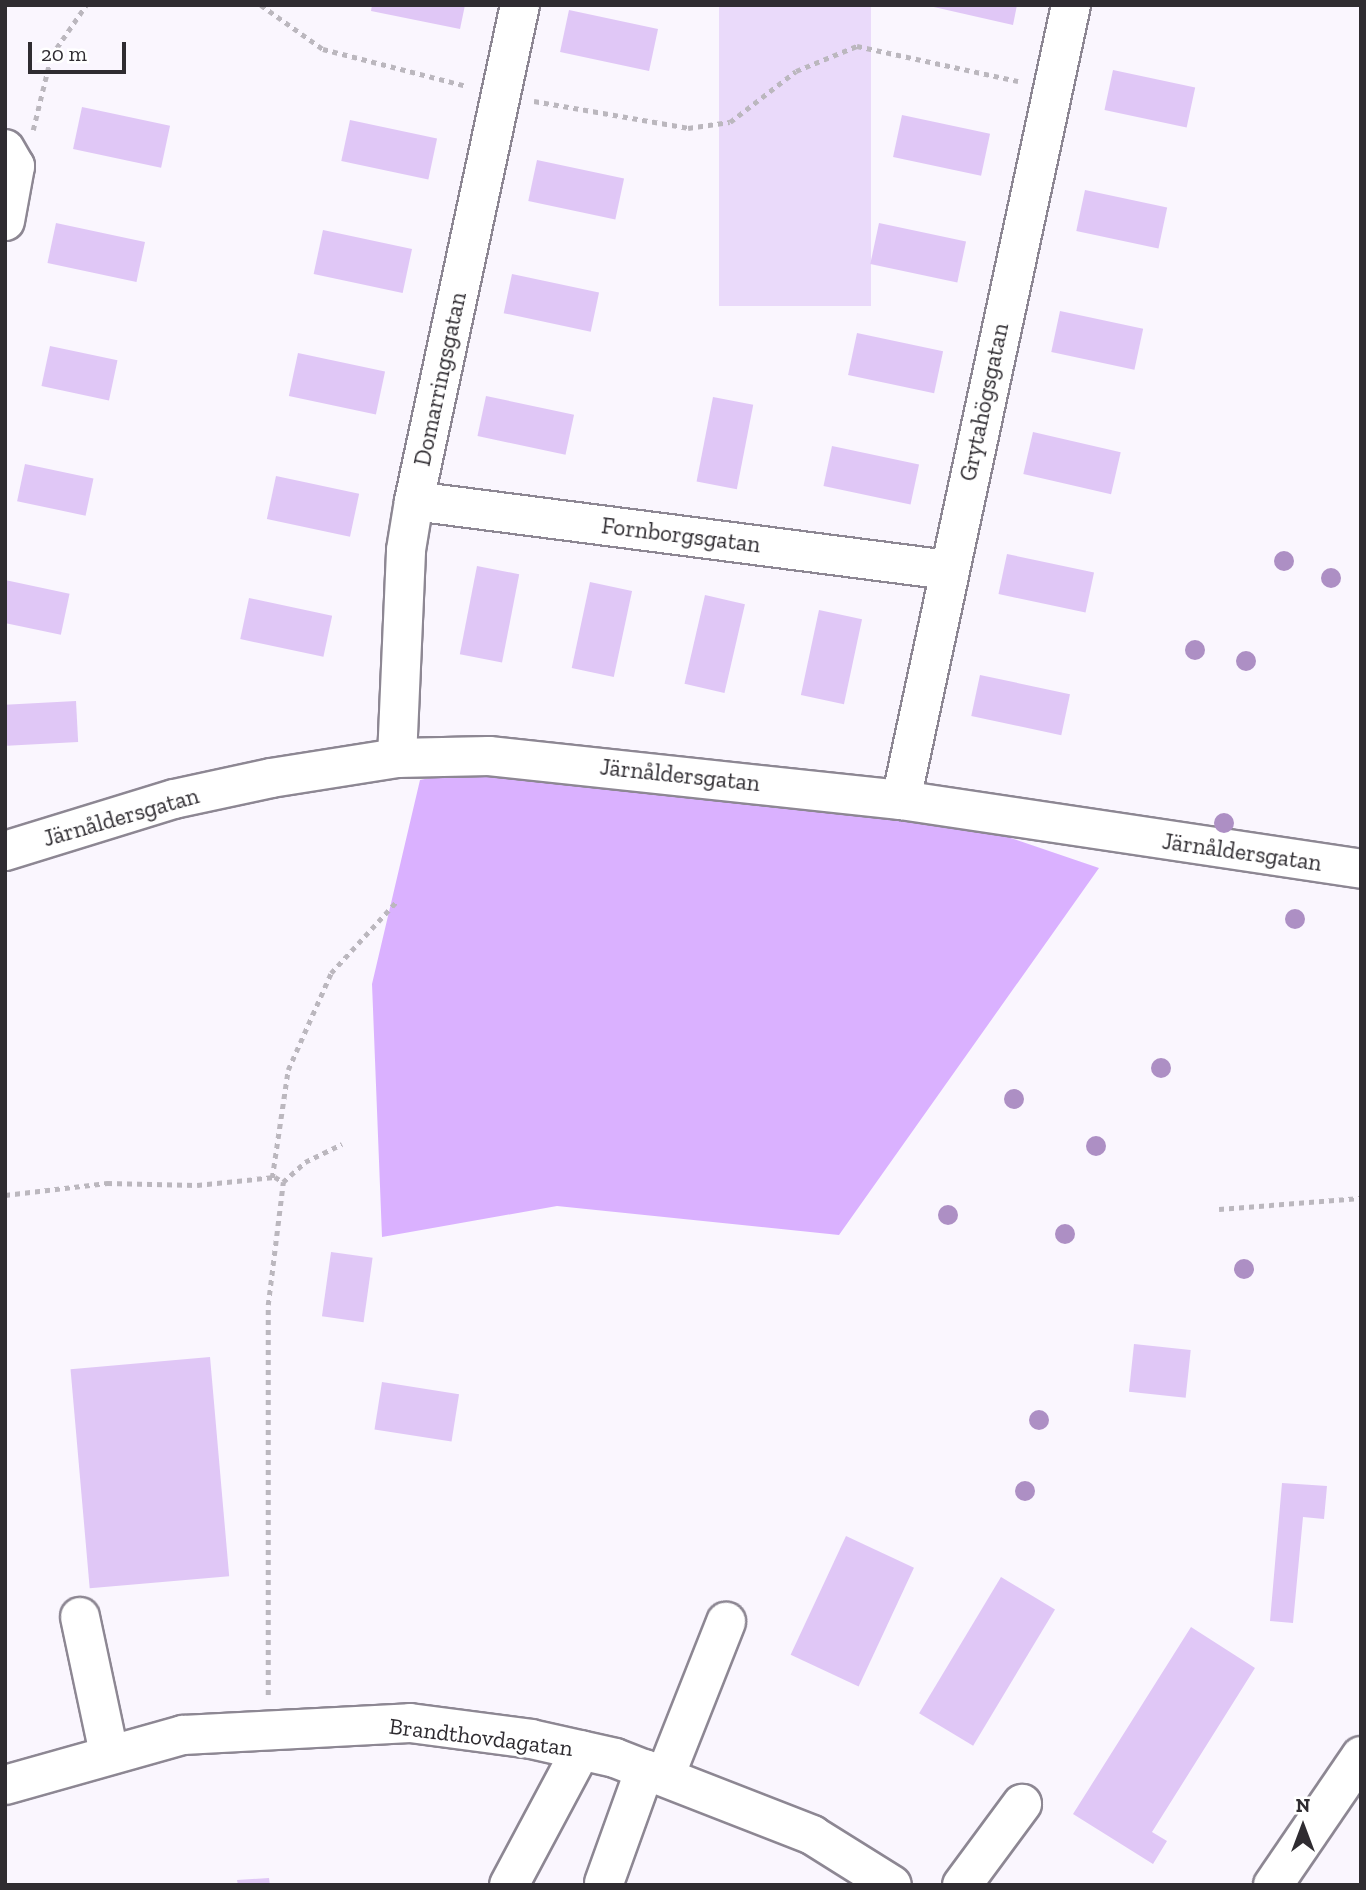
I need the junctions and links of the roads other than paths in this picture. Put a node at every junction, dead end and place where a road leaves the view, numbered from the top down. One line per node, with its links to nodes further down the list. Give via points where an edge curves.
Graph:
1 (520, 5): 5 (street, Domarringsgatan)
2 (1071, 5): 6 (street, Grytahögsgatan)
3 (16, 142): 4 (street)
4 (5, 221)
5 (414, 501): 6 (street, Fornborgsgatan); 7 (street, Domarringsgatan, via 406,550)
6 (948, 570): 8 (street, Grytahögsgatan)
7 (397, 758): 8 (street, Järnåldersgatan, via 489,756); 9 (street, Järnåldersgatan, via 174,799)
8 (901, 800): 10 (street, Järnåldersgatan)
9 (5, 851)
10 (1361, 869)
11 (80, 1617): 14 (street)
12 (726, 1622): 16 (street)
13 (581, 1750): 14 (street, Brandthovdagatan, via 410,1723 268,1727 183,1735); 16 (street, Brandthovdagatan); 20 (street)
14 (109, 1754): 17 (street, Brandthovdagatan)
15 (1361, 1756): 23 (street)
16 (655, 1772): 19 (street); 21 (street, Brandthovdagatan, via 812,1835)
17 (5, 1786)
18 (1022, 1804): 22 (street)
19 (604, 1883)
20 (509, 1885)
21 (892, 1885)
22 (962, 1885)
23 (1273, 1885)

